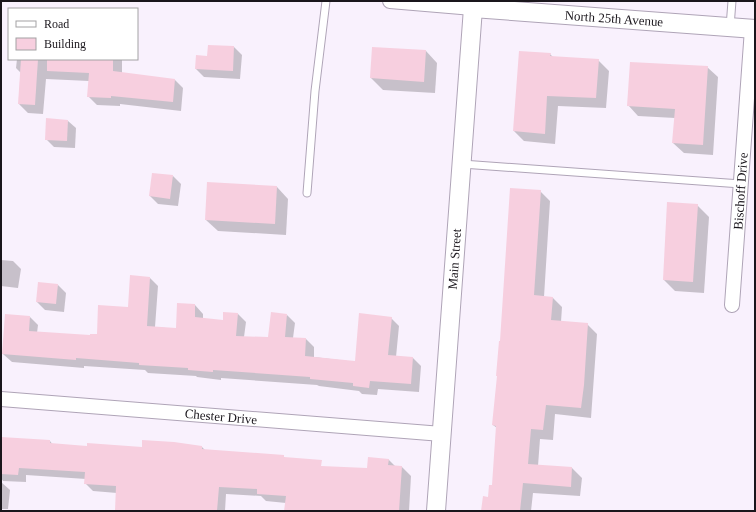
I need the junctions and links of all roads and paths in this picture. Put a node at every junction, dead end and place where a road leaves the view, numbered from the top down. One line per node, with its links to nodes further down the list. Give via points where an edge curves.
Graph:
1 (326, 1): 9 (lane, via 315,91)
2 (390, 1): 4 (street)
3 (732, 1): 5 (lane)
4 (472, 8): 5 (street, North 25th Avenue); 7 (street, Main Street)
5 (730, 27): 6 (street, North 25th Avenue)
6 (754, 29): 8 (street, Bischoff Drive)
7 (461, 164): 8 (lane); 12 (street, Main Street)
8 (741, 184): 10 (street, Bischoff Drive)
9 (307, 193)
10 (732, 304)
11 (1, 399): 12 (street, Chester Drive)
12 (442, 434): 13 (street, Main Street)
13 (436, 511)

